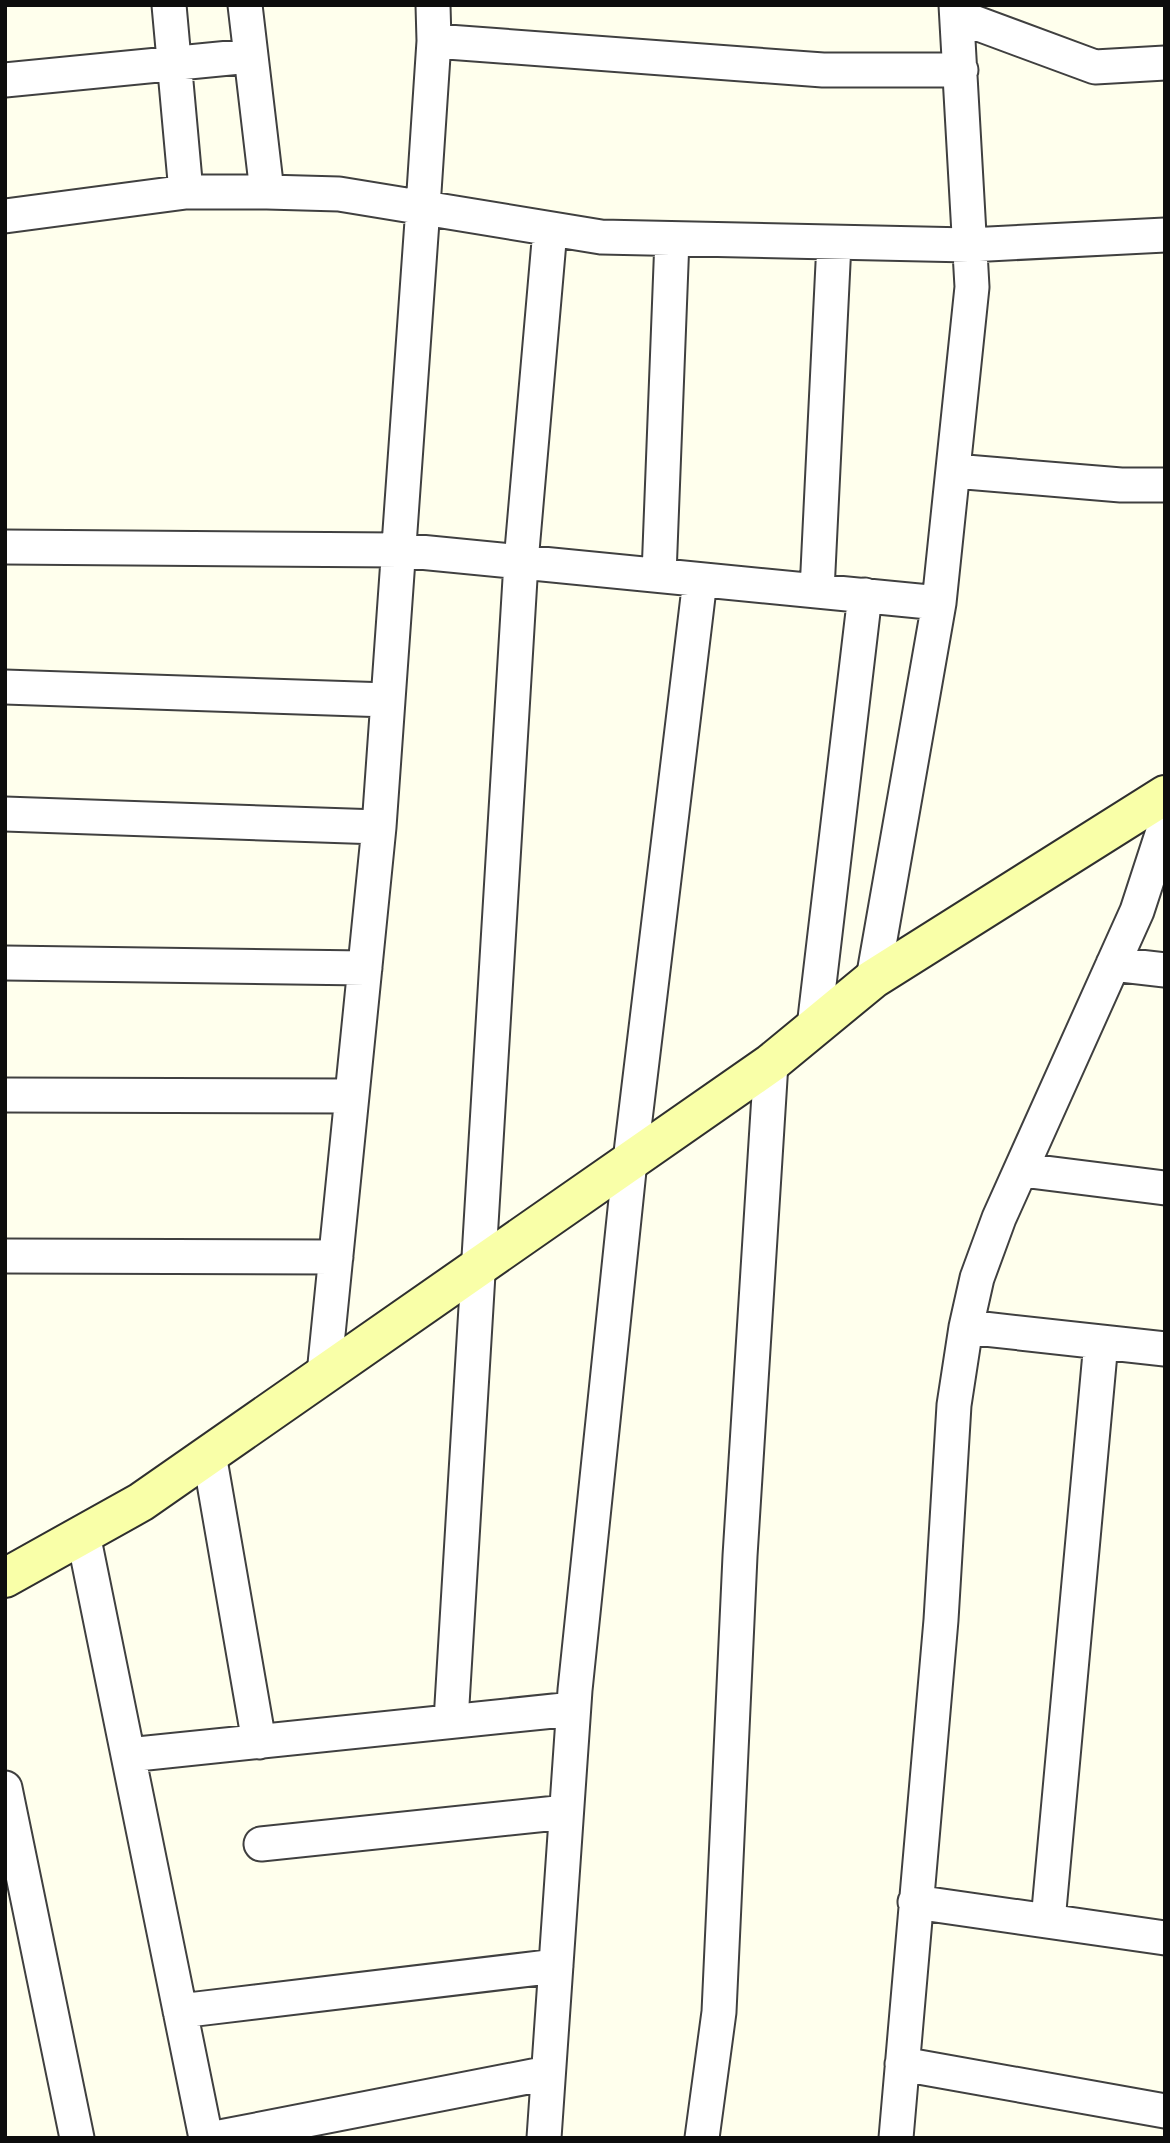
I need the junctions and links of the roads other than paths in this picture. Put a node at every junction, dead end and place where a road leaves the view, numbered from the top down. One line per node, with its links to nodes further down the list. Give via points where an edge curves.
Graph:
1 (169, 5): 7 (street)
2 (245, 5): 6 (street)
3 (433, 5): 5 (street)
4 (957, 11): 8 (street, via 1095,66); 9 (street)
5 (434, 41): 9 (street, via 823,70); 13 (street)
6 (250, 56): 7 (street); 12 (street)
7 (174, 63): 10 (street); 11 (street)
8 (1165, 63)
9 (961, 70): 19 (street)
10 (5, 80)
11 (186, 192): 12 (street); 14 (street)
12 (267, 192): 13 (street, via 339,194)
13 (424, 207): 15 (street); 23 (street)
14 (5, 216)
15 (550, 230): 17 (street); 24 (street)
16 (1165, 235): 19 (street)
17 (672, 239): 18 (street); 25 (street)
18 (834, 243): 19 (street); 27 (street)
19 (970, 245): 20 (street, via 972,287)
20 (954, 471): 21 (street); 29 (street)
21 (1165, 485)
22 (5, 547): 23 (street)
23 (399, 550): 24 (street); 31 (street)
24 (520, 562): 25 (street); 49 (street)
25 (659, 575): 26 (street)
26 (700, 580): 27 (street); 44 (street)
27 (817, 591): 28 (street)
28 (865, 595): 29 (street); 40 (street)
29 (939, 603): 39 (street)
30 (5, 687): 31 (street)
31 (388, 700): 34 (street)
32 (5, 814): 34 (street)
33 (1164, 821): 36 (street, via 1137,911); 39 (street)
34 (379, 827): 37 (street)
35 (5, 963): 37 (street)
36 (1113, 964): 38 (street); 45 (street)
37 (365, 968): 43 (street)
38 (1165, 970)
39 (873, 979): 40 (street)
40 (814, 1027): 41 (street)
41 (771, 1063): 44 (street); 77 (street, via 738,1584 719,2012)
42 (5, 1096): 43 (street)
43 (352, 1096): 48 (street)
44 (630, 1161): 49 (street); 57 (street)
45 (1022, 1170): 46 (street); 50 (street, via 981,1266)
46 (1165, 1188)
47 (5, 1256): 48 (street)
48 (336, 1257): 53 (street)
49 (476, 1266): 53 (street); 58 (street)
50 (966, 1327): 51 (street); 64 (street, via 954,1405 941,1620)
51 (1101, 1342): 52 (street); 65 (street)
52 (1165, 1349)
53 (324, 1374): 54 (street)
54 (209, 1454): 55 (street, via 141,1502); 59 (street)
55 (83, 1534): 56 (street); 60 (street)
56 (5, 1578)
57 (573, 1709): 58 (street); 62 (street)
58 (451, 1721): 59 (street)
59 (259, 1742): 60 (street)
60 (128, 1755): 69 (street)
61 (5, 1788): 73 (street)
62 (566, 1812): 63 (street); 68 (street)
63 (261, 1844)
64 (915, 1902): 65 (street); 70 (street)
65 (1048, 1921): 67 (street)
66 (1165, 1932): 67 (street)
67 (1164, 1938)
68 (556, 1966): 69 (street); 71 (street)
69 (180, 2011): 74 (street)
70 (902, 2064): 72 (street); 78 (street)
71 (548, 2073): 75 (street); 76 (street)
72 (1165, 2111)
73 (77, 2138)
74 (206, 2138)
75 (215, 2138)
76 (544, 2138)
77 (702, 2138)
78 (896, 2138)

